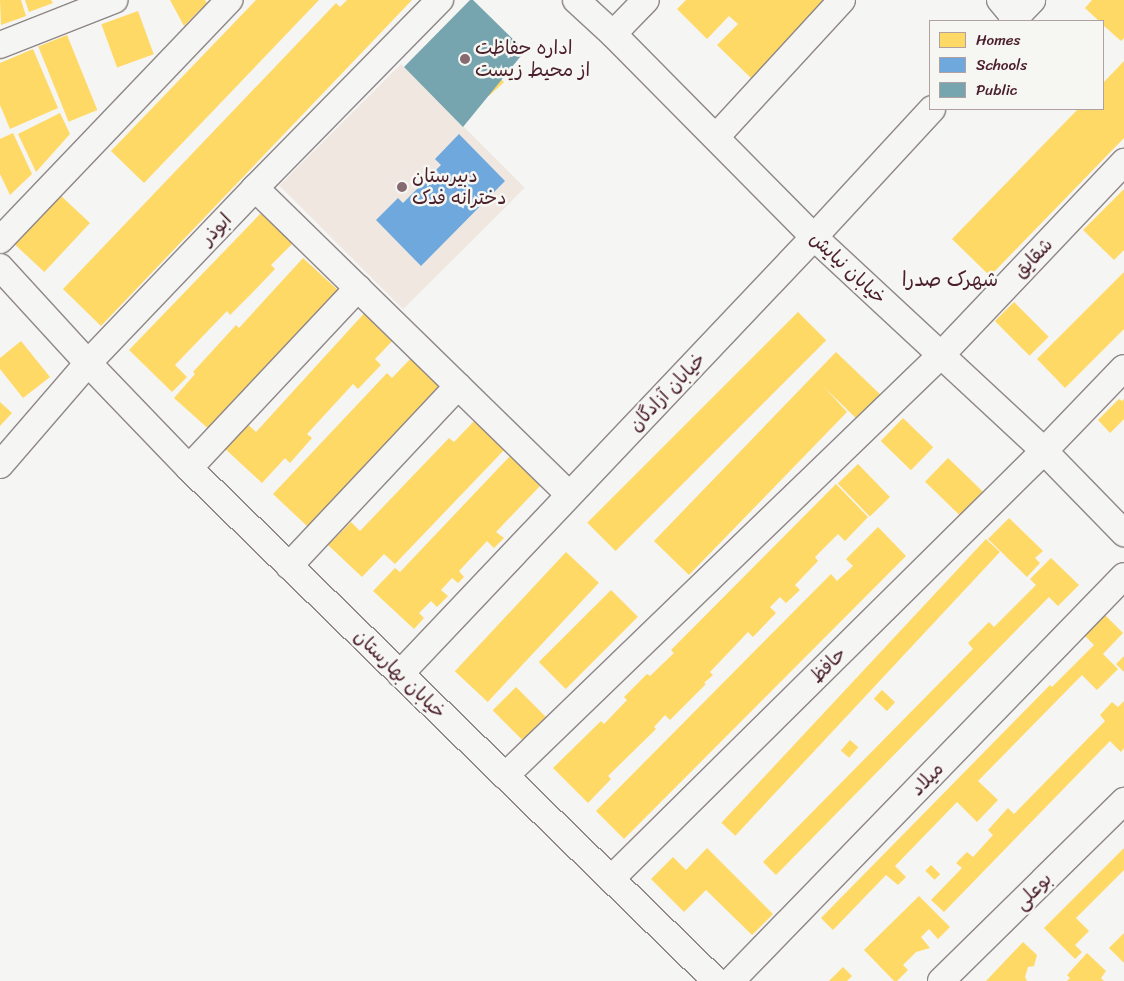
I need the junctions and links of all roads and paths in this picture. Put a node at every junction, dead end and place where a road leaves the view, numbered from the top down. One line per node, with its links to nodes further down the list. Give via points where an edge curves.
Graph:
1 (114, 0): 8 (street)
2 (229, 0): 14 (street)
3 (440, 0): 12 (street, ابوذر)
4 (576, 0): 7 (street, خیابان نیایش)
5 (646, 0): 7 (street)
6 (842, 0): 10 (street)
7 (613, 34): 10 (street, خیابان نیایش)
8 (0, 45)
9 (931, 110): 13 (street, خیابان آزادگان)
10 (716, 137): 13 (street, خیابان نیایش)
11 (1124, 162): 17 (street, شقایق)
12 (255, 188): 16 (street); 18 (street, ابوذر)
13 (814, 238): 17 (street, خیابان نیایش); 24 (street, خیابان آزادگان)
14 (0, 240)
15 (0, 267): 18 (street, خیابان بهارستان)
16 (358, 288): 20 (street); 23 (street)
17 (942, 354): 21 (street, خیابان نیایش); 29 (street, شقایق)
18 (88, 363): 22 (street, ابوذر); 23 (street, خیابان بهارستان)
19 (1124, 368): 21 (street, حافظ)
20 (458, 386): 24 (street); 26 (street)
21 (1044, 451): 25 (street, خیابان نیایش); 31 (street, حافظ)
22 (0, 465)
23 (189, 468): 26 (street, خیابان بهارستان)
24 (569, 494): 28 (street, خیابان آزادگان)
25 (1124, 533)
26 (289, 566): 28 (street, خیابان بهارستان)
27 (1124, 576): 33 (street, میلاد)
28 (400, 674): 29 (street, خیابان بهارستان)
29 (505, 776): 31 (street, خیابان بهارستان)
30 (1124, 801): 34 (street, بوعلی)
31 (611, 879): 32 (street, خیابان بهارستان)
32 (716, 981)
33 (731, 981)
34 (941, 981)

